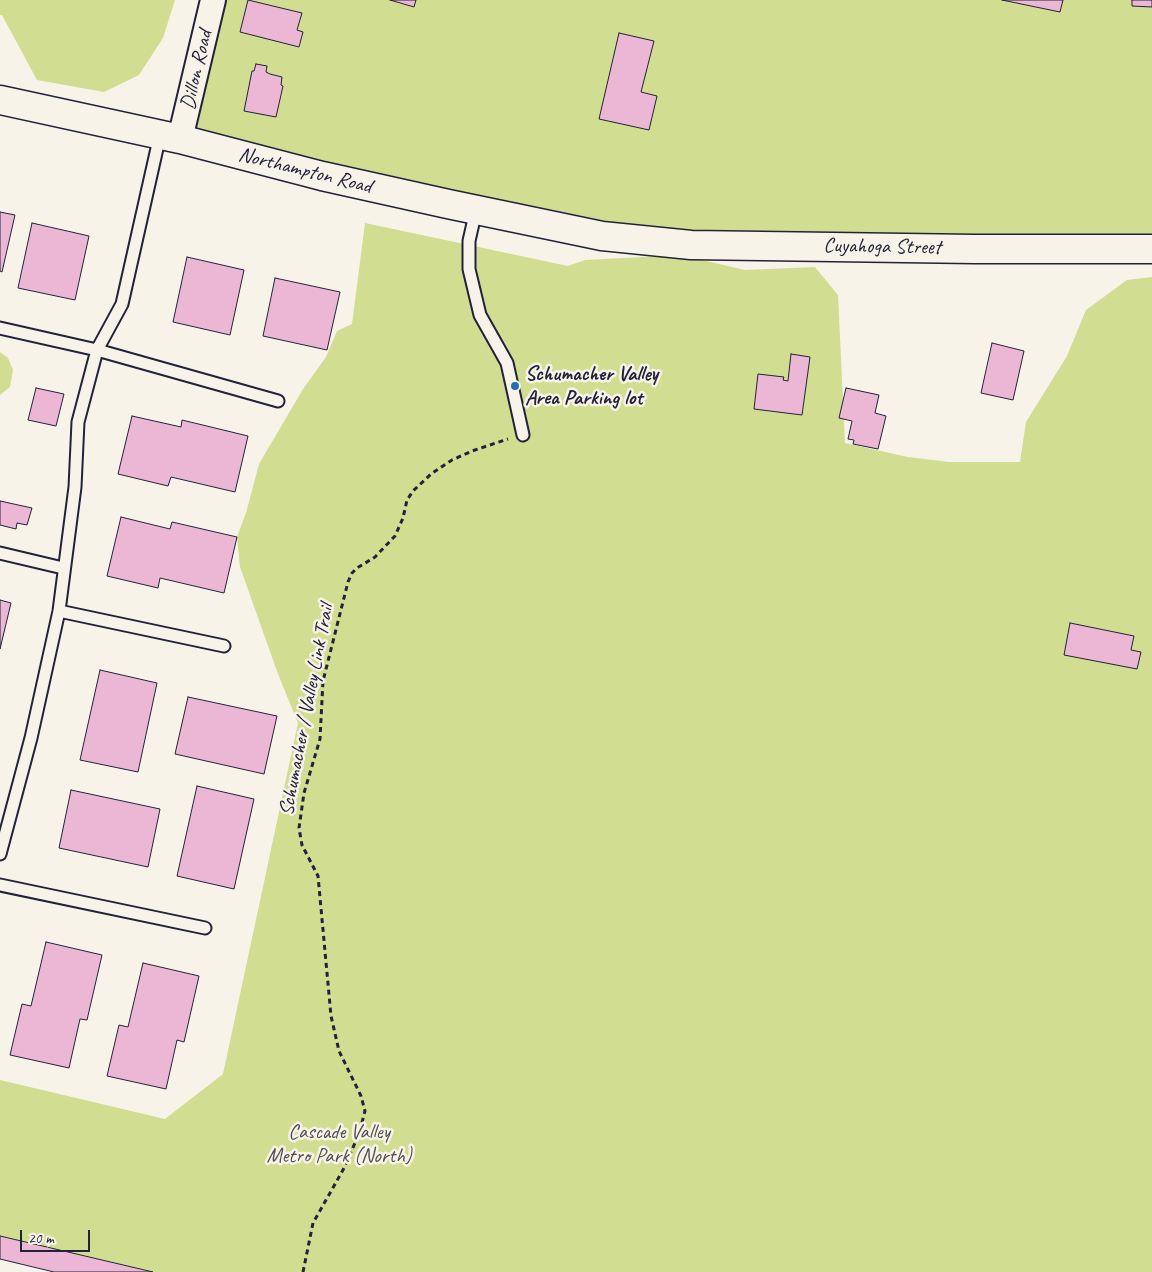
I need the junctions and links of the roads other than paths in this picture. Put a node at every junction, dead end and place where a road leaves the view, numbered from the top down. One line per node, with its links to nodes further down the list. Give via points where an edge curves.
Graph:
1 (213, 0): 3 (street, Dillon Road)
2 (0, 100): 3 (street, Northampton Road)
3 (170, 137): 4 (street, Northampton Road, via 310,173); 8 (lane, via 122,304)
4 (476, 210): 5 (street, Northampton Road); 10 (lane, via 469,241 469,269 480,316 507,364)
5 (612, 237): 6 (street, Cuyahoga Street, via 701,245)
6 (1152, 249)
7 (0, 328): 8 (lane)
8 (96, 350): 9 (lane); 12 (lane, via 78,422 75,487)
9 (278, 401)
10 (523, 435)
11 (0, 554): 12 (lane)
12 (64, 568): 13 (lane)
13 (59, 611): 14 (lane); 15 (lane, via 30,738)
14 (224, 646)
15 (4, 824): 16 (lane)
16 (0, 854)
17 (0, 885): 18 (lane)
18 (205, 928)

